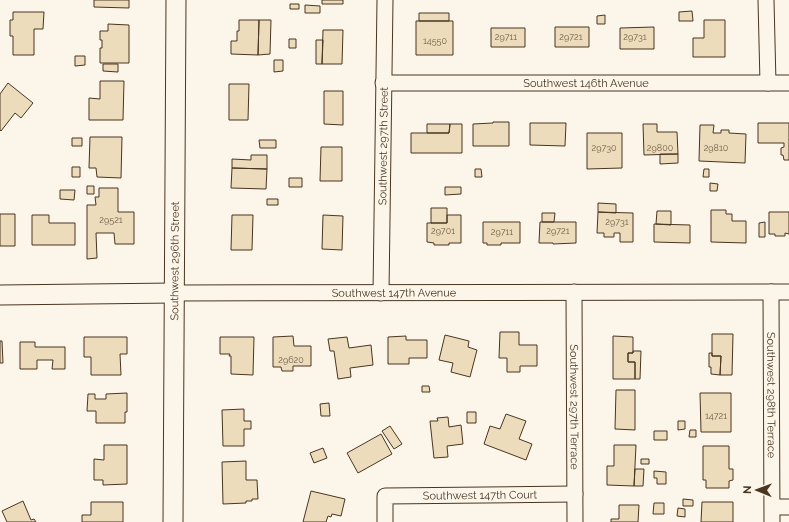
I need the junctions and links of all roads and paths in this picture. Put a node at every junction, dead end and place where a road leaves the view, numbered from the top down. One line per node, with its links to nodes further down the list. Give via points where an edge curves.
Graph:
1 (176, 0): 10 (street, Southwest 296th Street)
2 (385, 0): 4 (street, Southwest 297th Street)
3 (766, 0): 5 (street)
4 (383, 83): 5 (street, Southwest 146th Avenue); 11 (street, Southwest 297th Street)
5 (768, 83): 6 (street, Southwest 146th Avenue)
6 (789, 83)
7 (574, 292): 8 (street, Southwest 147th Avenue); 11 (street, Southwest 147th Avenue); 13 (street, Southwest 297th Terrace)
8 (771, 292): 9 (street, Southwest 147th Avenue); 14 (street, Southwest 298th Terrace)
9 (789, 292)
10 (175, 293): 11 (street, Southwest 147th Avenue); 12 (street, Southwest 147th Avenue); 16 (street, Southwest 296th Street)
11 (381, 293)
12 (0, 295)
13 (575, 494): 17 (street, Southwest 147th Court, via 385,496); 18 (street, Southwest 297th Terrace)
14 (772, 507): 15 (street); 19 (street, Southwest 298th Terrace)
15 (789, 507)
16 (173, 522)
17 (385, 522)
18 (574, 522)
19 (772, 522)

